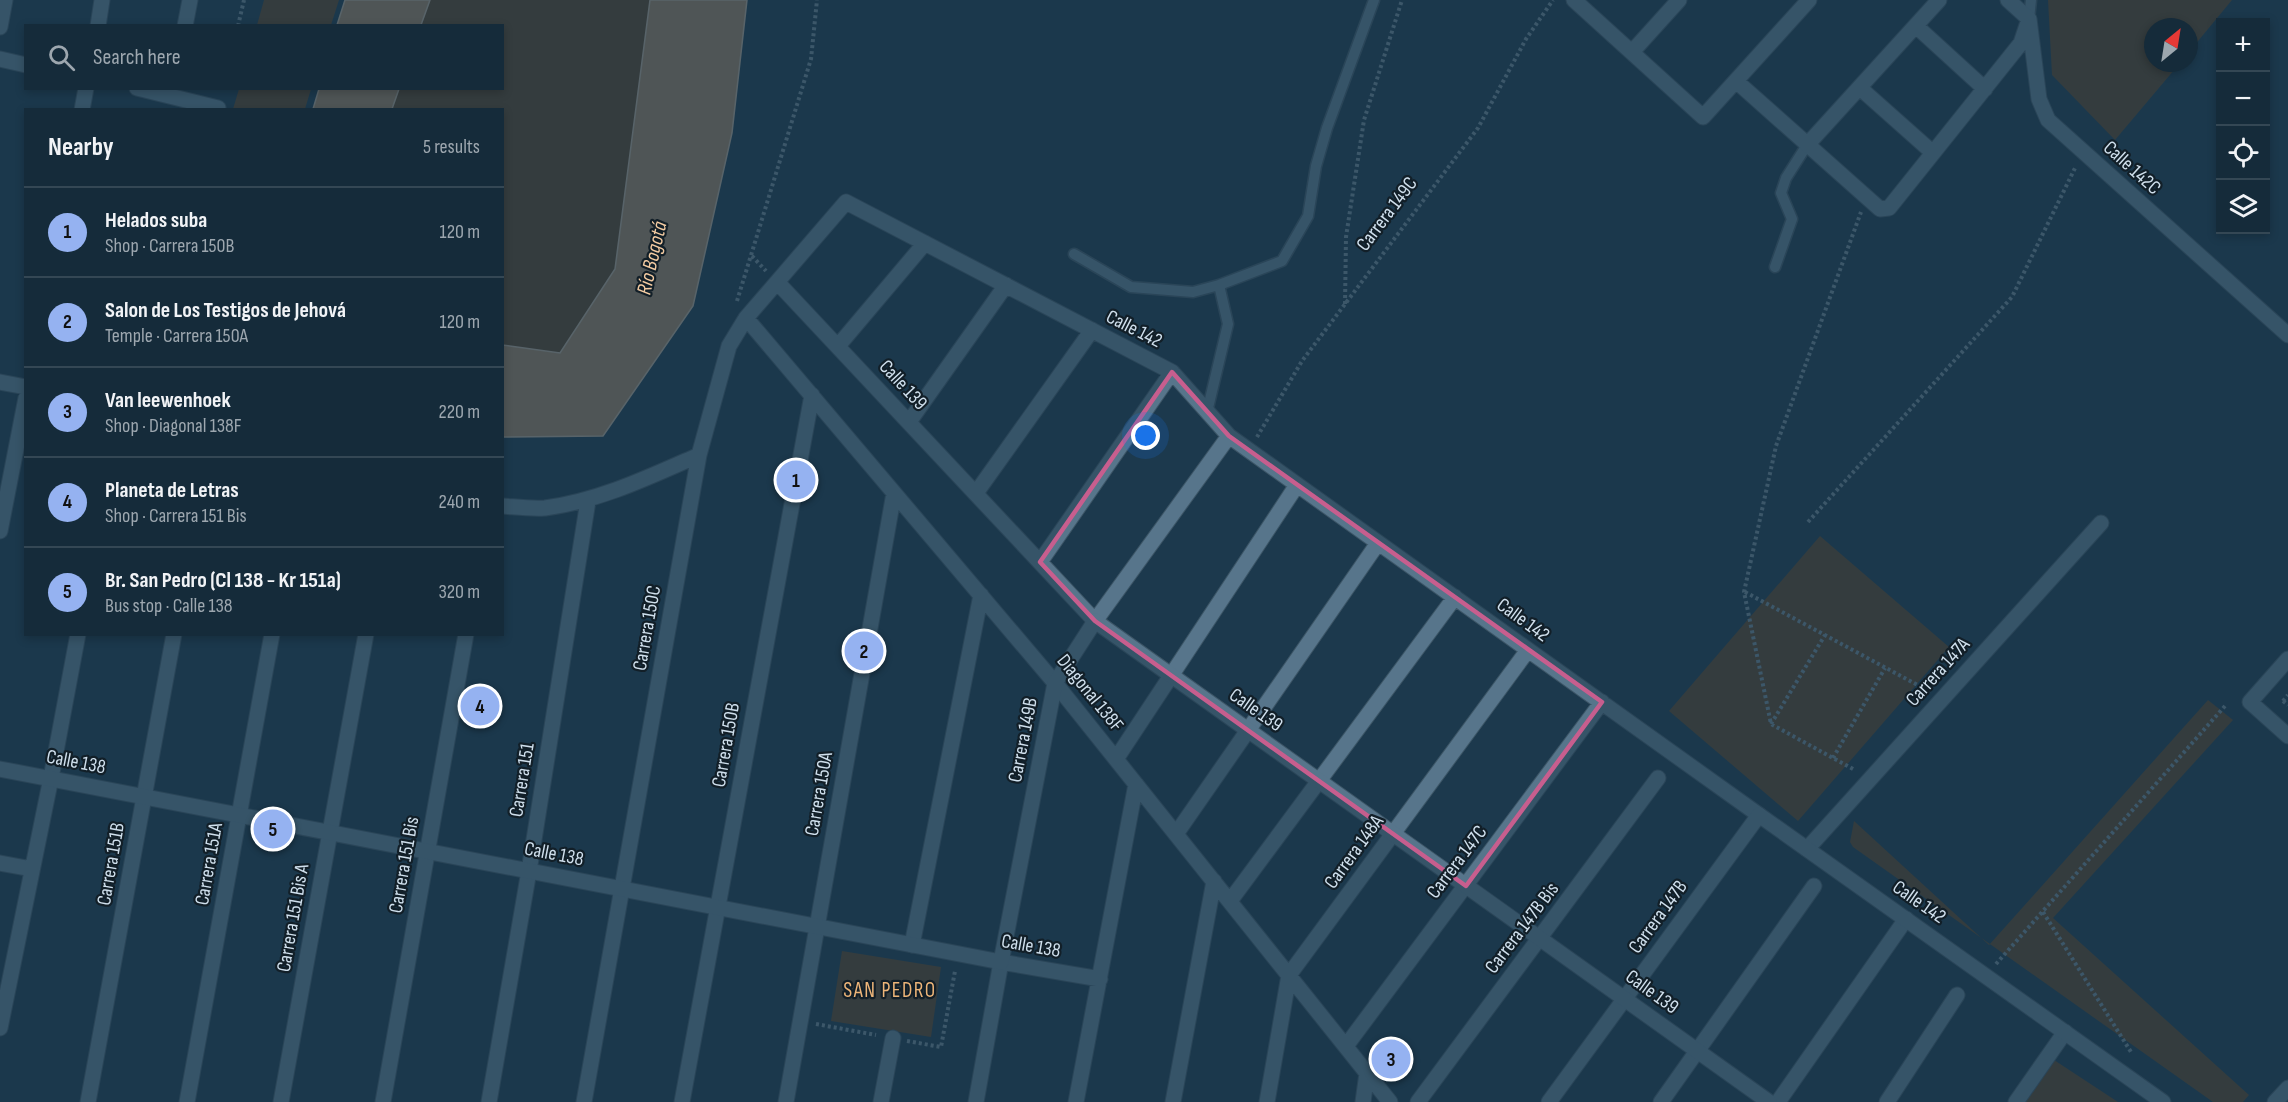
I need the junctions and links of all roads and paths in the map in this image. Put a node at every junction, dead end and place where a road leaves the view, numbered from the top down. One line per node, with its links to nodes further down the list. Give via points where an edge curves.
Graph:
1 (5, 0): 20 (street)
2 (102, 0): 16 (street)
3 (190, 0): 17 (street)
4 (244, 0): 18 (path)
5 (817, 0): 44 (path, via 811,59)
6 (1374, 0): 42 (lane, via 1327,128 1308,216 1281,261)
7 (1402, 0): 43 (path, via 1364,120 1346,237)
8 (1554, 0): 43 (path, Carrera 149C, via 1526,39 1478,128)
9 (1574, 0): 21 (street)
10 (1679, 0): 21 (street)
11 (1809, 0): 24 (street)
12 (1939, 0): 19 (street)
13 (2008, 0): 15 (street)
14 (2031, 0): 15 (lane)
15 (2029, 19): 26 (street, via 2021,42); 34 (street, Calle 142C, via 2039,99 2048,120)
16 (98, 24)
17 (185, 24)
18 (238, 24)
19 (1916, 26): 25 (street); 26 (street)
20 (0, 27)
21 (1632, 52): 24 (street, via 1703,117)
22 (0, 59): 23 (street)
23 (24, 65)
24 (1736, 81): 32 (street)
25 (1860, 88): 32 (street); 33 (street)
26 (1985, 89): 33 (street)
27 (86, 90): 30 (street)
28 (144, 90): 29 (street)
29 (172, 98): 31 (street)
30 (82, 108)
31 (218, 108)
32 (1808, 145): 35 (street); 39 (lane, via 1781,193 1792,219)
33 (1932, 152): 35 (street, via 1889,208 1880,209)
34 (2083, 152): 46 (street, Calle 142C); 63 (path, via 2012,297)
35 (1867, 197): 68 (path, via 1776,446)
36 (846, 202): 37 (street, Calle 142); 40 (street, Carrera 150C)
37 (925, 243): 41 (street, Calle 142); 47 (street)
38 (1074, 254): 42 (lane, via 1131,287 1193,292)
39 (1775, 267)
40 (778, 283): 44 (street, Carrera 150C); 47 (street, Calle 139)
41 (1006, 285): 45 (street, Calle 142); 54 (street)
42 (1219, 285): 53 (lane, via 1228,324)
43 (1345, 305): 56 (path, Carrera 149C, via 1302,361)
44 (740, 314): 51 (street, Diagonal 138F); 57 (street, Carrera 150C)
45 (1092, 330): 48 (street, Calle 142); 60 (street)
46 (2288, 335)
47 (838, 346): 54 (street, Calle 139)
48 (1172, 372): 53 (street, Calle 142); 67 (street)
49 (0, 382): 50 (street)
50 (24, 387)
51 (812, 395): 59 (street, Diagonal 138F); 115 (street, Carrera 150B)
52 (24, 408): 65 (street)
53 (1208, 412): 55 (street, Calle 142)
54 (909, 422): 60 (street, Calle 139)
55 (1229, 436): 56 (street, Calle 142); 71 (street, Carrera 149B)
56 (1249, 451): 58 (street, Calle 142)
57 (699, 455): 61 (street); 113 (street, Carrera 150C)
58 (1297, 485): 66 (street, Calle 142); 81 (street)
59 (894, 493): 69 (street, Diagonal 138F); 118 (street, Carrera 150A)
60 (976, 493): 67 (street, Calle 139)
61 (588, 501): 62 (street, via 542,508); 109 (street, Carrera 151)
62 (504, 506)
63 (1808, 522)
64 (2101, 523): 105 (street, Carrera 147A)
65 (0, 531)
66 (1378, 543): 70 (street, Calle 142); 89 (street)
67 (1040, 562): 71 (street, Calle 139)
68 (1744, 592): 72 (path); 88 (path)
69 (981, 595): 82 (street, Diagonal 138F); 120 (street)
70 (1455, 597): 78 (street, Calle 142); 97 (street)
71 (1095, 621): 81 (street, Calle 139); 82 (street, Carrera 149B)
72 (1825, 635): 80 (path); 88 (path)
73 (78, 636): 95 (street)
74 (174, 636): 99 (street, Carrera 151B)
75 (272, 636): 100 (street, Carrera 151A)
76 (366, 636): 102 (street, Carrera 151 Bis A)
77 (466, 636): 106 (street, Carrera 151 Bis)
78 (1528, 650): 85 (street, Calle 142); 104 (street, Carrera 148A)
79 (2288, 659): 90 (street, via 2250,702)
80 (1884, 668): 83 (path); 91 (path)
81 (1172, 675): 89 (street, Calle 139); 92 (street)
82 (1055, 683): 92 (street, Diagonal 138F); 123 (street, Carrera 149B)
83 (1925, 689)
84 (2286, 698): 86 (path)
85 (1602, 702): 101 (street, Calle 142); 111 (street, Carrera 147C)
86 (2288, 705)
87 (2225, 706): 116 (path)
88 (1771, 724): 91 (path)
89 (1249, 730): 97 (street, Calle 139); 103 (street)
90 (2288, 736)
91 (1833, 758): 94 (path)
92 (1116, 759): 98 (street, Diagonal 138F)
93 (0, 769): 95 (street, Calle 138)
94 (1853, 769)
95 (51, 778): 99 (street, Calle 138); 108 (street)
96 (1659, 778): 119 (street, Carrera 147B Bis)
97 (1320, 781): 104 (street, Calle 139); 114 (street)
98 (1136, 784): 103 (street, Diagonal 138F); 126 (street)
99 (145, 796): 100 (street, Calle 138); 138 (street, Carrera 151B)
100 (239, 815): 102 (street, Calle 138); 139 (street, Carrera 151A)
101 (1759, 815): 105 (street, Calle 142); 128 (street, Carrera 147B)
102 (330, 832): 106 (street, Calle 138); 140 (street, Carrera 151 Bis A)
103 (1176, 834): 110 (street, Diagonal 138F)
104 (1394, 834): 111 (street, Calle 139); 124 (street, Carrera 148A)
105 (1807, 849): 117 (street, Calle 142)
106 (428, 851): 109 (street, Calle 138); 141 (street, Carrera 151 Bis)
107 (0, 863): 108 (street)
108 (32, 869): 122 (street)
109 (529, 871): 113 (street, Calle 138); 142 (street, Carrera 151)
110 (1214, 881): 114 (street, Diagonal 138F); 149 (street)
111 (1466, 886): 119 (street, Calle 139); 133 (street, Carrera 147C)
112 (1814, 886): 134 (street)
113 (622, 889): 115 (street, Calle 138); 143 (street, Carrera 150C)
114 (1230, 901): 124 (street, Diagonal 138F)
115 (718, 907): 118 (street, Calle 138); 144 (street, Carrera 150B)
116 (2043, 912): 125 (path); 135 (path)
117 (1906, 919): 125 (street, Calle 142); 157 (street)
118 (817, 927): 120 (street, Calle 138); 129 (street, Carrera 150A)
119 (1540, 939): 128 (street, Calle 139); 153 (street, Carrera 147B Bis)
120 (912, 945): 121 (street, Calle 138)
121 (958, 954): 123 (street, Calle 138); 132 (path, via 941,1047)
122 (7, 959): 130 (street)
123 (1001, 962): 126 (street, Calle 138); 147 (street, Carrera 149B)
124 (1289, 975): 133 (street, Diagonal 138F); 150 (street, Carrera 148A)
125 (1986, 976): 131 (street, Calle 142)
126 (1100, 979): 148 (street)
127 (1957, 995): 158 (street)
128 (1624, 998): 134 (street, Calle 139); 154 (street, Carrera 147B)
129 (800, 1021): 132 (path); 145 (street, Carrera 150A)
130 (0, 1028)
131 (2065, 1032): 159 (street); 160 (street, Calle 142)
132 (893, 1038): 146 (street)
133 (1346, 1046): 136 (street, Diagonal 138F)
134 (1696, 1050): 155 (street); 156 (street, Calle 139)
135 (2131, 1052)
136 (1367, 1073): 151 (street); 152 (street, Diagonal 138F)
137 (2288, 1088): 161 (street)
138 (88, 1102)
139 (187, 1102)
140 (281, 1102)
141 (383, 1102)
142 (489, 1102)
143 (584, 1102)
144 (682, 1102)
145 (786, 1102)
146 (881, 1102)
147 (976, 1102)
148 (1076, 1102)
149 (1173, 1102)
150 (1267, 1102)
151 (1363, 1102)
152 (1390, 1102)
153 (1418, 1102)
154 (1549, 1102)
155 (1660, 1102)
156 (1769, 1102)
157 (1778, 1102)
158 (1887, 1102)
159 (2016, 1102)
160 (2163, 1102)
161 (2275, 1102)

